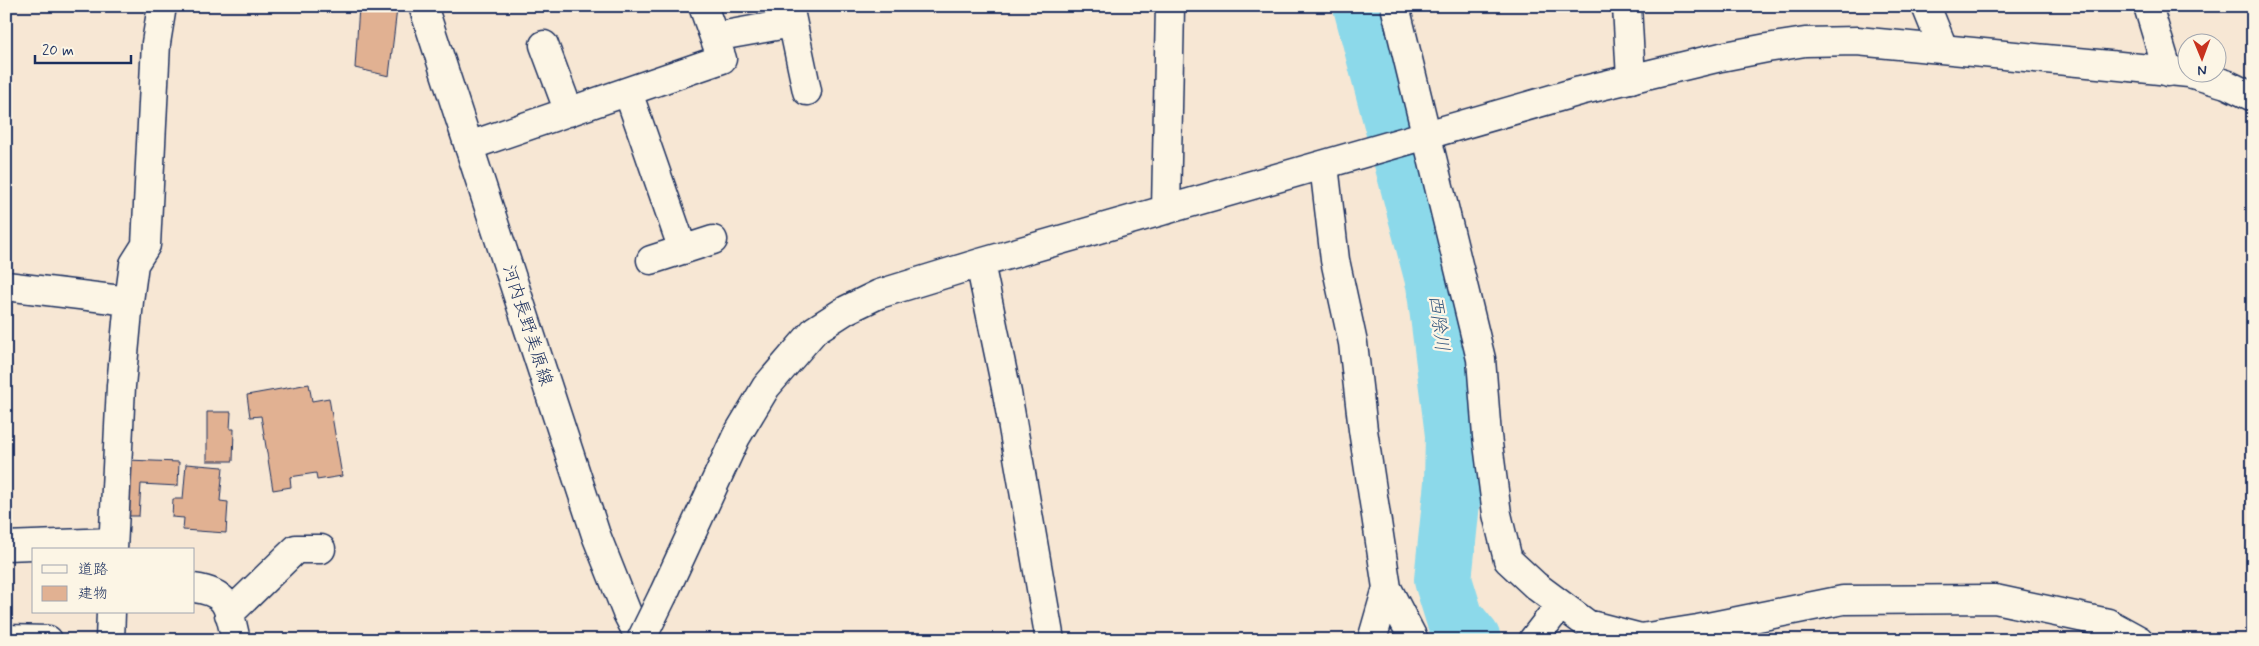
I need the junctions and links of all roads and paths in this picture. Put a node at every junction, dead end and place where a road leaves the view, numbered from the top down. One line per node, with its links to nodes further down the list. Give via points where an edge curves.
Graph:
1 (423, 6): 20 (street, 河内長野美原線)
2 (703, 6): 10 (street)
3 (1170, 6): 22 (street)
4 (1395, 6): 19 (street)
5 (1627, 6): 14 (street)
6 (1926, 6): 12 (street)
7 (2148, 6): 13 (street)
8 (160, 8): 28 (street, via 146,245 134,264)
9 (791, 15): 10 (street); 16 (street)
10 (714, 37): 17 (street, via 722,59)
11 (544, 45): 18 (street)
12 (1943, 48): 13 (street); 14 (street, via 1806,42 1721,57)
13 (2168, 72): 15 (street, via 2189,73)
14 (1631, 79): 19 (street)
15 (2246, 90)
16 (807, 91)
17 (628, 92): 18 (street); 24 (street)
18 (569, 112): 20 (street)
19 (1423, 137): 21 (street); 34 (street, via 1482,359 1496,514 1508,560)
20 (469, 146): 41 (street, 河内長野美原線, via 596,535)
21 (1324, 165): 22 (street); 33 (street, via 1335,260 1353,343)
22 (1166, 210): 26 (street)
23 (713, 240): 24 (street)
24 (683, 250): 25 (street)
25 (651, 260)
26 (980, 263): 41 (street, bridge, via 879,294 815,330 766,387 736,437); 42 (street, via 1007,393)
27 (6, 286): 28 (street)
28 (129, 301): 30 (street)
29 (6, 546): 30 (street)
30 (113, 546)
31 (321, 549): 36 (street, via 296,549)
32 (195, 588): 36 (street, via 212,590 227,604)
33 (1387, 588): 43 (street); 44 (street)
34 (1557, 609): 45 (street); 46 (street, via 1587,624 1640,638 1698,630 1843,600 1995,599 2108,623)
35 (111, 614): 39 (street)
36 (229, 614): 40 (street)
37 (6, 639): 38 (street)
38 (48, 640)
39 (110, 640)
40 (236, 640)
41 (641, 640)
42 (1050, 640)
43 (1372, 640)
44 (1414, 640)
45 (1533, 640)
46 (2139, 640)

